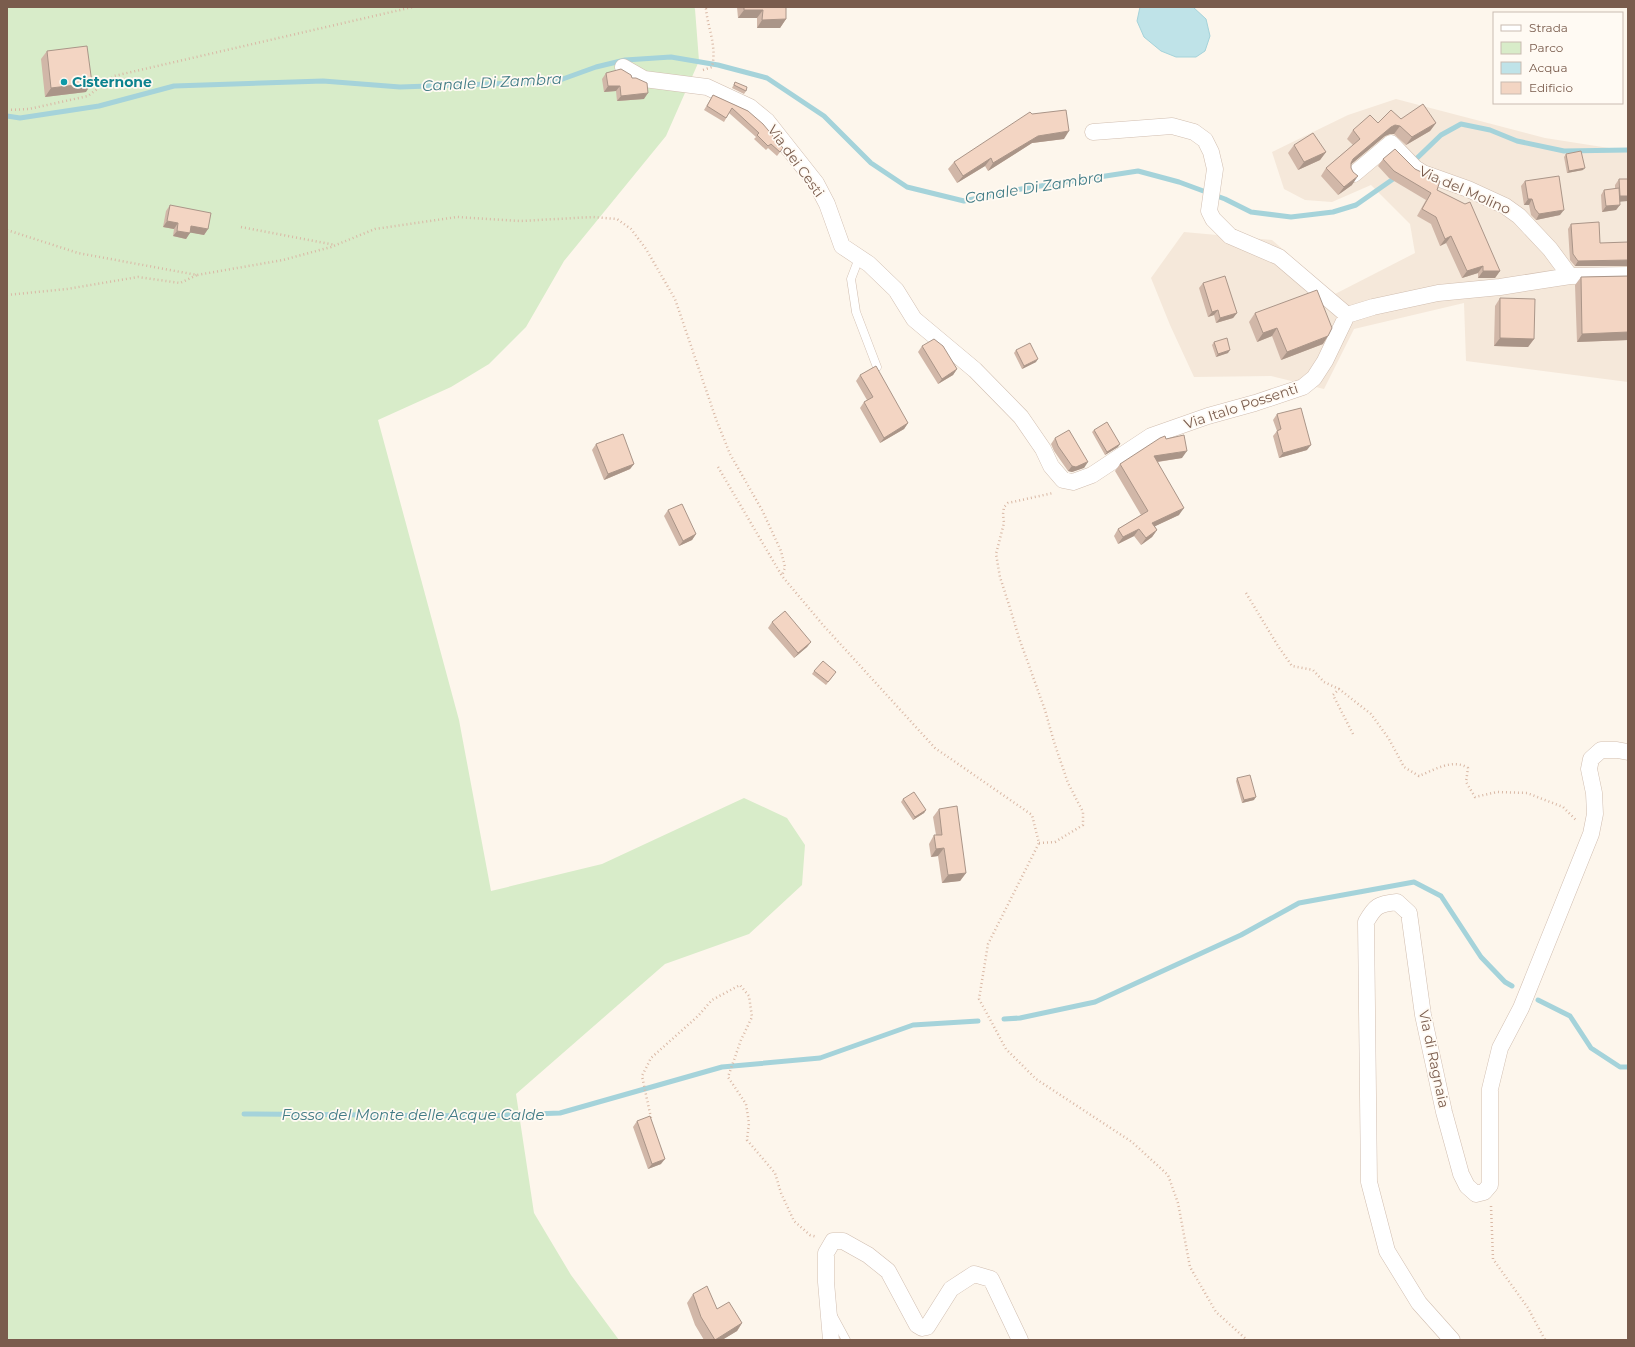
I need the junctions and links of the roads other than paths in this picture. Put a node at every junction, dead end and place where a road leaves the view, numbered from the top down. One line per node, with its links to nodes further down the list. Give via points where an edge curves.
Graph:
1 (623, 67): 4 (street, Via dei Cesti, via 644,79 707,87 750,107 767,121 816,183 842,246)
2 (1093, 132): 7 (street, via 1172,126 1194,132 1205,140 1215,169 1209,211 1213,219 1230,236 1279,257)
3 (1354, 174): 6 (street, Via del Molino, via 1391,143 1423,173 1468,189 1510,209 1535,231)
4 (859, 258): 8 (lane, via 851,278 856,312); 9 (street, Via dei Cesti, via 869,264 896,290 914,319 975,370 1021,417 1043,449 1051,466)
5 (1628, 275): 6 (street)
6 (1570, 276): 7 (street, via 1438,293)
7 (1347, 315): 9 (street, Via Italo Possenti, via 1325,361 1314,378 1303,386 1151,436 1092,475)
8 (877, 367)
9 (1068, 481)
10 (1628, 752): 15 (street, Via di Ragnaia, via 1602,750 1591,759 1589,769 1595,814 1591,834 1521,1008 1500,1048 1490,1089 1490,1185 1484,1192 1476,1194 1467,1186 1461,1174 1444,1112 1423,1015 1409,913 1397,902 1384,903 1373,908 1366,922 1369,1182 1387,1251 1419,1304)
11 (828, 1306): 12 (street); 13 (lane); 14 (street, via 826,1253 833,1241 843,1241 868,1255 888,1271 922,1328 927,1327 951,1289 974,1274 991,1278)
12 (831, 1340)
13 (846, 1340)
14 (1020, 1340)
15 (1452, 1340)

